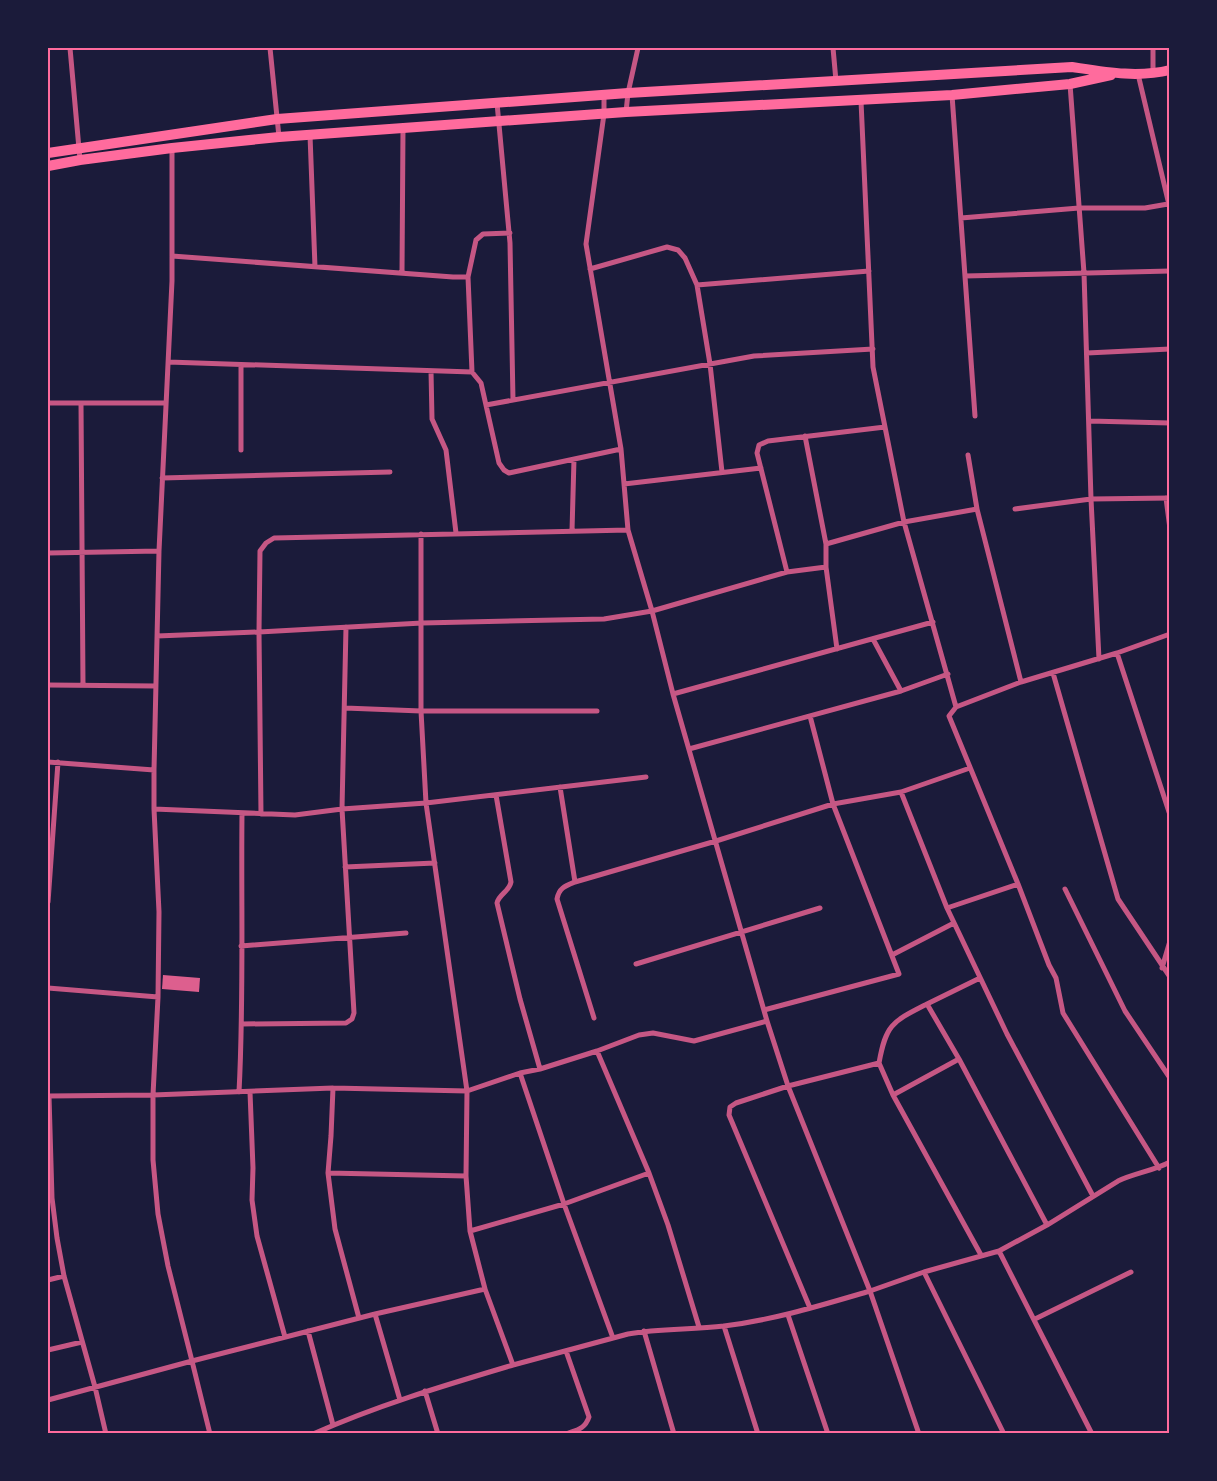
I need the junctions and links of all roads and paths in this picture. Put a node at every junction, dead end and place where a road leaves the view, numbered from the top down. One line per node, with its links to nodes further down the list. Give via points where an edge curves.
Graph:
1 (70, 48): 25 (street)
2 (270, 48): 19 (street)
3 (638, 48): 12 (street)
4 (833, 48): 10 (street)
5 (1153, 48): 9 (street)
6 (1170, 70): 9 (main road)
7 (1117, 74): 8 (main road); 10 (main road, via 1072,67); 11 (main road)
8 (1138, 74): 9 (main road); 29 (street)
9 (1153, 74)
10 (836, 81): 12 (main road)
11 (1070, 84): 14 (main road); 30 (street)
12 (628, 93): 13 (main road); 17 (street)
13 (604, 95): 16 (main road); 18 (street)
14 (952, 95): 15 (main road); 31 (street)
15 (861, 100): 17 (main road); 36 (street)
16 (497, 103): 19 (main road); 20 (street)
17 (626, 112): 18 (main road)
18 (604, 114): 20 (main road); 35 (street, via 586,244)
19 (277, 119): 23 (street); 25 (main road)
20 (499, 122): 21 (main road); 32 (street)
21 (403, 129): 22 (main road); 38 (street)
22 (310, 135): 23 (main road); 34 (street)
23 (279, 138): 24 (main road)
24 (172, 148): 27 (main road); 33 (street)
25 (79, 149): 26 (main road); 27 (street)
26 (48, 153)
27 (80, 160): 28 (main road)
28 (48, 166)
29 (1169, 206): 30 (street)
30 (1079, 208): 31 (street); 39 (street)
31 (961, 218): 40 (street)
32 (510, 233): 41 (street, via 483,234 476,240); 52 (street)
33 (172, 256): 34 (street); 46 (street)
34 (315, 267): 38 (street)
35 (590, 269): 42 (street, via 667,247 678,250 685,258); 51 (street)
36 (869, 271): 42 (street); 43 (street)
37 (1170, 271): 39 (street)
38 (402, 273): 41 (street)
39 (1084, 273): 40 (street); 45 (street)
40 (965, 276): 57 (street)
41 (468, 277): 50 (street)
42 (697, 285): 47 (street)
43 (873, 349): 47 (street, via 754,356); 60 (street, via 873,367)
44 (1170, 349): 45 (street)
45 (1087, 353): 58 (street)
46 (168, 362): 48 (street); 53 (street)
47 (710, 364): 51 (street); 68 (street)
48 (241, 365): 49 (street); 63 (street)
49 (431, 371): 50 (street); 79 (street, via 432,419 446,450)
50 (472, 372): 56 (street, via 481,383)
51 (610, 382): 52 (street); 62 (street)
52 (513, 400): 56 (street)
53 (166, 402): 55 (street); 69 (street)
54 (48, 403): 55 (street)
55 (81, 403): 83 (street)
56 (486, 405): 65 (street, via 499,463 504,470 509,473)
57 (975, 416)
58 (1089, 421): 59 (street); 72 (street)
59 (1170, 423)
60 (884, 427): 61 (street); 75 (street)
61 (805, 436): 66 (street, via 763,442 757,452); 81 (street)
62 (621, 449): 65 (street); 70 (street)
63 (241, 450)
64 (968, 455): 73 (street)
65 (574, 459): 78 (street)
66 (760, 468): 68 (street); 86 (street)
67 (390, 472): 69 (street)
68 (722, 472): 70 (street)
69 (162, 478): 82 (street)
70 (624, 484): 77 (street)
71 (1168, 498): 72 (street); 76 (street)
72 (1091, 499): 74 (street); 97 (street)
73 (977, 509): 75 (street); 100 (street)
74 (1015, 510)
75 (904, 522): 81 (street); 89 (street)
76 (1170, 529)
77 (628, 530): 78 (street); 87 (street)
78 (572, 531): 79 (street)
79 (456, 533): 80 (street)
80 (421, 534): 88 (street); 91 (street, via 274,538 260,551)
81 (826, 544): 85 (street)
82 (159, 551): 83 (street); 93 (street)
83 (82, 552): 84 (street); 102 (street)
84 (48, 553)
85 (826, 567): 86 (street); 95 (street)
86 (787, 572): 87 (street)
87 (652, 611): 88 (street, via 604,619); 105 (street)
88 (422, 622): 90 (street); 108 (street)
89 (933, 622): 94 (street); 99 (street)
90 (346, 627): 91 (street); 107 (street)
91 (259, 632): 93 (street); 125 (street)
92 (1170, 634): 96 (street)
93 (157, 636): 103 (street)
94 (873, 638): 95 (street); 104 (street)
95 (837, 648): 105 (street)
96 (1117, 653): 97 (street); 126 (street)
97 (1099, 658): 98 (street)
98 (1053, 673): 100 (street); 144 (street, via 1118,899)
99 (948, 674): 104 (street); 106 (street)
100 (1021, 682): 106 (street)
101 (48, 685): 102 (street)
102 (83, 685): 103 (street)
103 (156, 686): 115 (street)
104 (900, 691): 110 (street)
105 (673, 694): 111 (street)
106 (956, 707): 114 (street, via 949,716)
107 (345, 708): 108 (street); 123 (street)
108 (421, 711): 109 (street); 120 (street)
109 (598, 711)
110 (810, 716): 111 (street); 121 (street)
111 (689, 749): 127 (street)
112 (48, 762): 113 (street)
113 (58, 762): 115 (street); 133 (street)
114 (970, 768): 118 (street); 131 (street)
115 (154, 770): 122 (street)
116 (646, 777): 117 (street)
117 (560, 787): 119 (street); 130 (street)
118 (902, 792): 121 (street); 135 (street)
119 (496, 795): 120 (street); 157 (street, via 511,882 497,903)
120 (426, 803): 123 (street); 128 (street)
121 (833, 804): 127 (street); 142 (street)
122 (154, 809): 124 (street); 148 (street, via 159,912)
123 (342, 809): 125 (street, via 295,815); 129 (street)
124 (242, 813): 125 (street); 141 (street)
125 (261, 814)
126 (1170, 815)
127 (716, 841): 130 (street); 137 (street)
128 (435, 863): 129 (street); 162 (street)
129 (345, 867): 139 (street)
130 (575, 882): 151 (street, via 559,891 557,899)
131 (1018, 884): 135 (street); 169 (street, via 1056,978 1063,1013)
132 (1065, 889): 159 (street, via 1126,1011)
133 (48, 902)
134 (820, 908): 137 (street)
135 (946, 908): 136 (street)
136 (954, 923): 142 (street); 146 (street)
137 (741, 931): 143 (street); 150 (street)
138 (406, 933): 139 (street)
139 (349, 938): 141 (street); 153 (street, via 352,1019 346,1023)
140 (1170, 941): 144 (street)
141 (241, 946): 153 (street)
142 (892, 955): 150 (street, via 899,974)
143 (636, 964)
144 (1162, 968): 145 (street)
145 (1170, 977)
146 (980, 978): 149 (street); 173 (street)
147 (48, 988): 148 (street)
148 (158, 997): 165 (street)
149 (926, 1004): 155 (street); 156 (street, via 890,1027)
150 (764, 1010): 152 (street)
151 (594, 1018)
152 (767, 1020): 154 (street, via 694,1041 653,1033 639,1035); 160 (street)
153 (242, 1024): 163 (street)
154 (596, 1051): 157 (street); 171 (street)
155 (958, 1060): 166 (street); 175 (street)
156 (879, 1063): 160 (street); 166 (street)
157 (540, 1069): 158 (street)
158 (520, 1073): 162 (street); 174 (street)
159 (1170, 1078)
160 (788, 1086): 184 (street); 185 (street, via 736,1103 730,1107 729,1115)
161 (333, 1088): 162 (street); 164 (street); 170 (street)
162 (467, 1091): 172 (street)
163 (239, 1092): 164 (street); 165 (street)
164 (250, 1092): 194 (street, via 252,1200 257,1236)
165 (152, 1095): 167 (street); 199 (street, via 158,1214)
166 (892, 1095): 178 (street)
167 (48, 1096): 181 (street, via 52,1198)
168 (1170, 1162): 169 (street)
169 (1159, 1168): 173 (street, via 1128,1176)
170 (328, 1173): 172 (street); 188 (street, via 335,1229)
171 (649, 1173): 174 (street); 191 (street)
172 (466, 1176): 176 (street)
173 (1094, 1196): 175 (street)
174 (564, 1204): 176 (street); 195 (street)
175 (1046, 1225): 177 (street)
176 (470, 1231): 183 (street)
177 (999, 1251): 178 (street); 189 (street)
178 (981, 1255): 179 (street)
179 (924, 1272): 184 (street); 215 (street)
180 (1131, 1272): 189 (street)
181 (64, 1276): 182 (street); 196 (street)
182 (48, 1280)
183 (485, 1289): 186 (street); 200 (street)
184 (870, 1291): 185 (street); 214 (street)
185 (810, 1308): 187 (street)
186 (375, 1314): 188 (street); 204 (street)
187 (788, 1315): 190 (street); 213 (street)
188 (359, 1318): 192 (street)
189 (1035, 1319): 216 (street)
190 (724, 1326): 191 (street); 212 (street)
191 (699, 1327): 193 (street)
192 (308, 1331): 194 (street); 205 (street)
193 (644, 1331): 195 (street); 211 (street)
194 (285, 1337): 199 (street)
195 (613, 1338): 198 (street)
196 (82, 1342): 197 (street); 201 (street)
197 (48, 1350)
198 (566, 1351): 200 (street); 210 (street, via 588,1417 580,1429)
199 (192, 1361): 201 (street); 207 (street)
200 (513, 1365): 202 (street)
201 (95, 1387): 203 (street); 206 (street)
202 (425, 1392): 204 (street); 209 (street)
203 (48, 1400)
204 (400, 1400): 205 (street)
205 (333, 1425): 208 (street)
206 (106, 1434)
207 (210, 1434)
208 (314, 1434)
209 (438, 1434)
210 (566, 1434)
211 (674, 1434)
212 (758, 1434)
213 (828, 1434)
214 (919, 1434)
215 (1004, 1434)
216 (1092, 1434)

